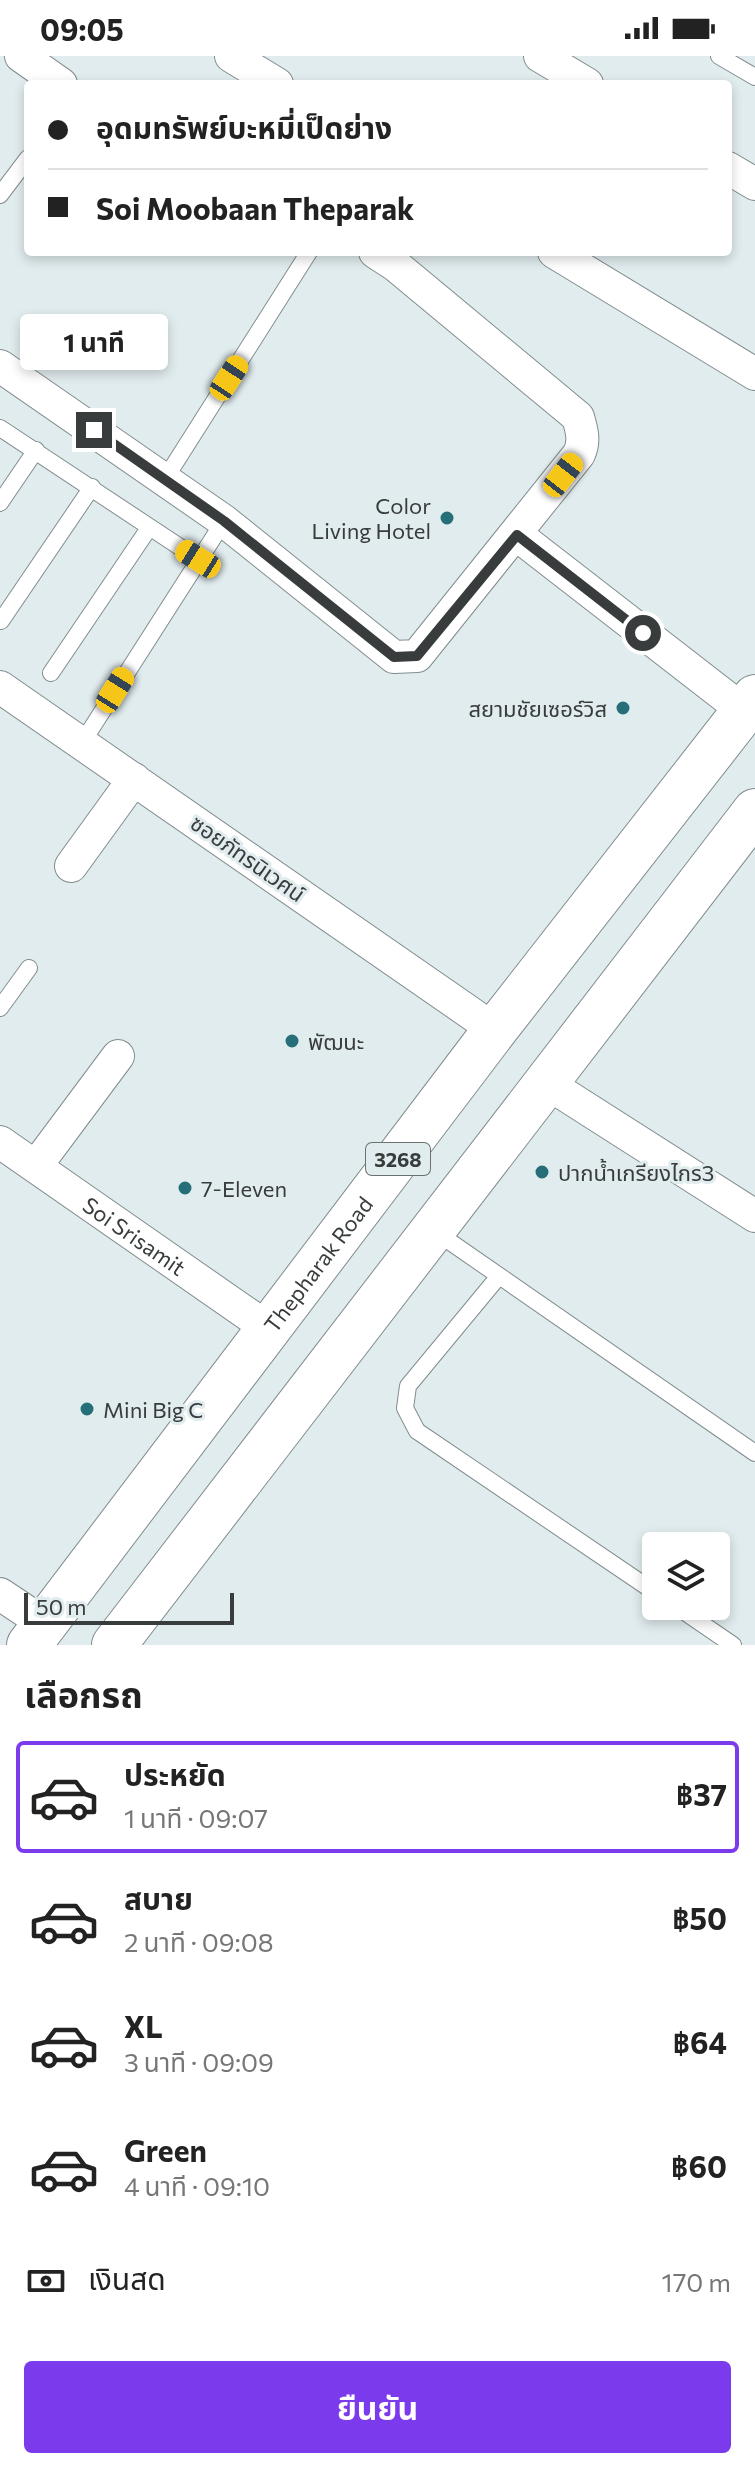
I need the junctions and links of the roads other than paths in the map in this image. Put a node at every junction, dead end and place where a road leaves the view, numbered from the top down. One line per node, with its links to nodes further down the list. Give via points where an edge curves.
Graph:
1 (21, 56): 6 (street)
2 (231, 56): 7 (street)
3 (540, 56): 8 (street)
4 (719, 56): 5 (lane)
5 (755, 77)
6 (55, 80)
7 (270, 80)
8 (580, 80)
9 (24, 163): 12 (lane)
10 (732, 170): 11 (street)
11 (755, 184)
12 (0, 195)
13 (306, 256): 20 (lane)
14 (381, 256): 25 (street, via 578,417 583,445 579,454)
15 (561, 256): 17 (street)
16 (0, 366): 20 (street)
17 (755, 374)
18 (0, 428): 19 (lane)
19 (36, 450): 21 (lane); 22 (lane)
20 (165, 479): 23 (street)
21 (92, 487): 24 (lane); 27 (lane)
22 (0, 503)
23 (224, 521): 25 (street, via 394,657 417,656); 26 (lane)
24 (149, 528): 26 (lane); 28 (lane)
25 (517, 535): 30 (street)
26 (198, 559): 31 (lane)
27 (1, 621)
28 (51, 673)
29 (0, 687): 31 (street, ซอยภัทรนิเวศน์)
30 (750, 704): 37 (main road, Thepharak Road / 3268)
31 (82, 743): 32 (street, ซอยภัทรนิเวศน์)
32 (134, 779): 34 (street); 37 (street, ซอยภัทรนิเวศน์)
33 (748, 832): 39 (main road)
34 (71, 866)
35 (29, 968): 36 (lane)
36 (0, 1008)
37 (495, 1030): 45 (main road, Thepharak Road / 3268)
38 (118, 1056): 41 (street)
39 (545, 1082): 42 (street); 43 (main road)
40 (0, 1142): 41 (street, Soi Srisamit)
41 (36, 1166): 45 (street, Soi Srisamit)
42 (755, 1216)
43 (432, 1229): 44 (lane); 51 (main road)
44 (499, 1276): 46 (lane); 47 (lane, via 408,1386 405,1408 417,1431)
45 (269, 1329): 50 (main road, Thepharak Road / 3268)
46 (755, 1453)
47 (642, 1584)
48 (0, 1594): 50 (street)
49 (696, 1620): 52 (lane)
50 (37, 1634)
51 (114, 1645)
52 (733, 1645)

